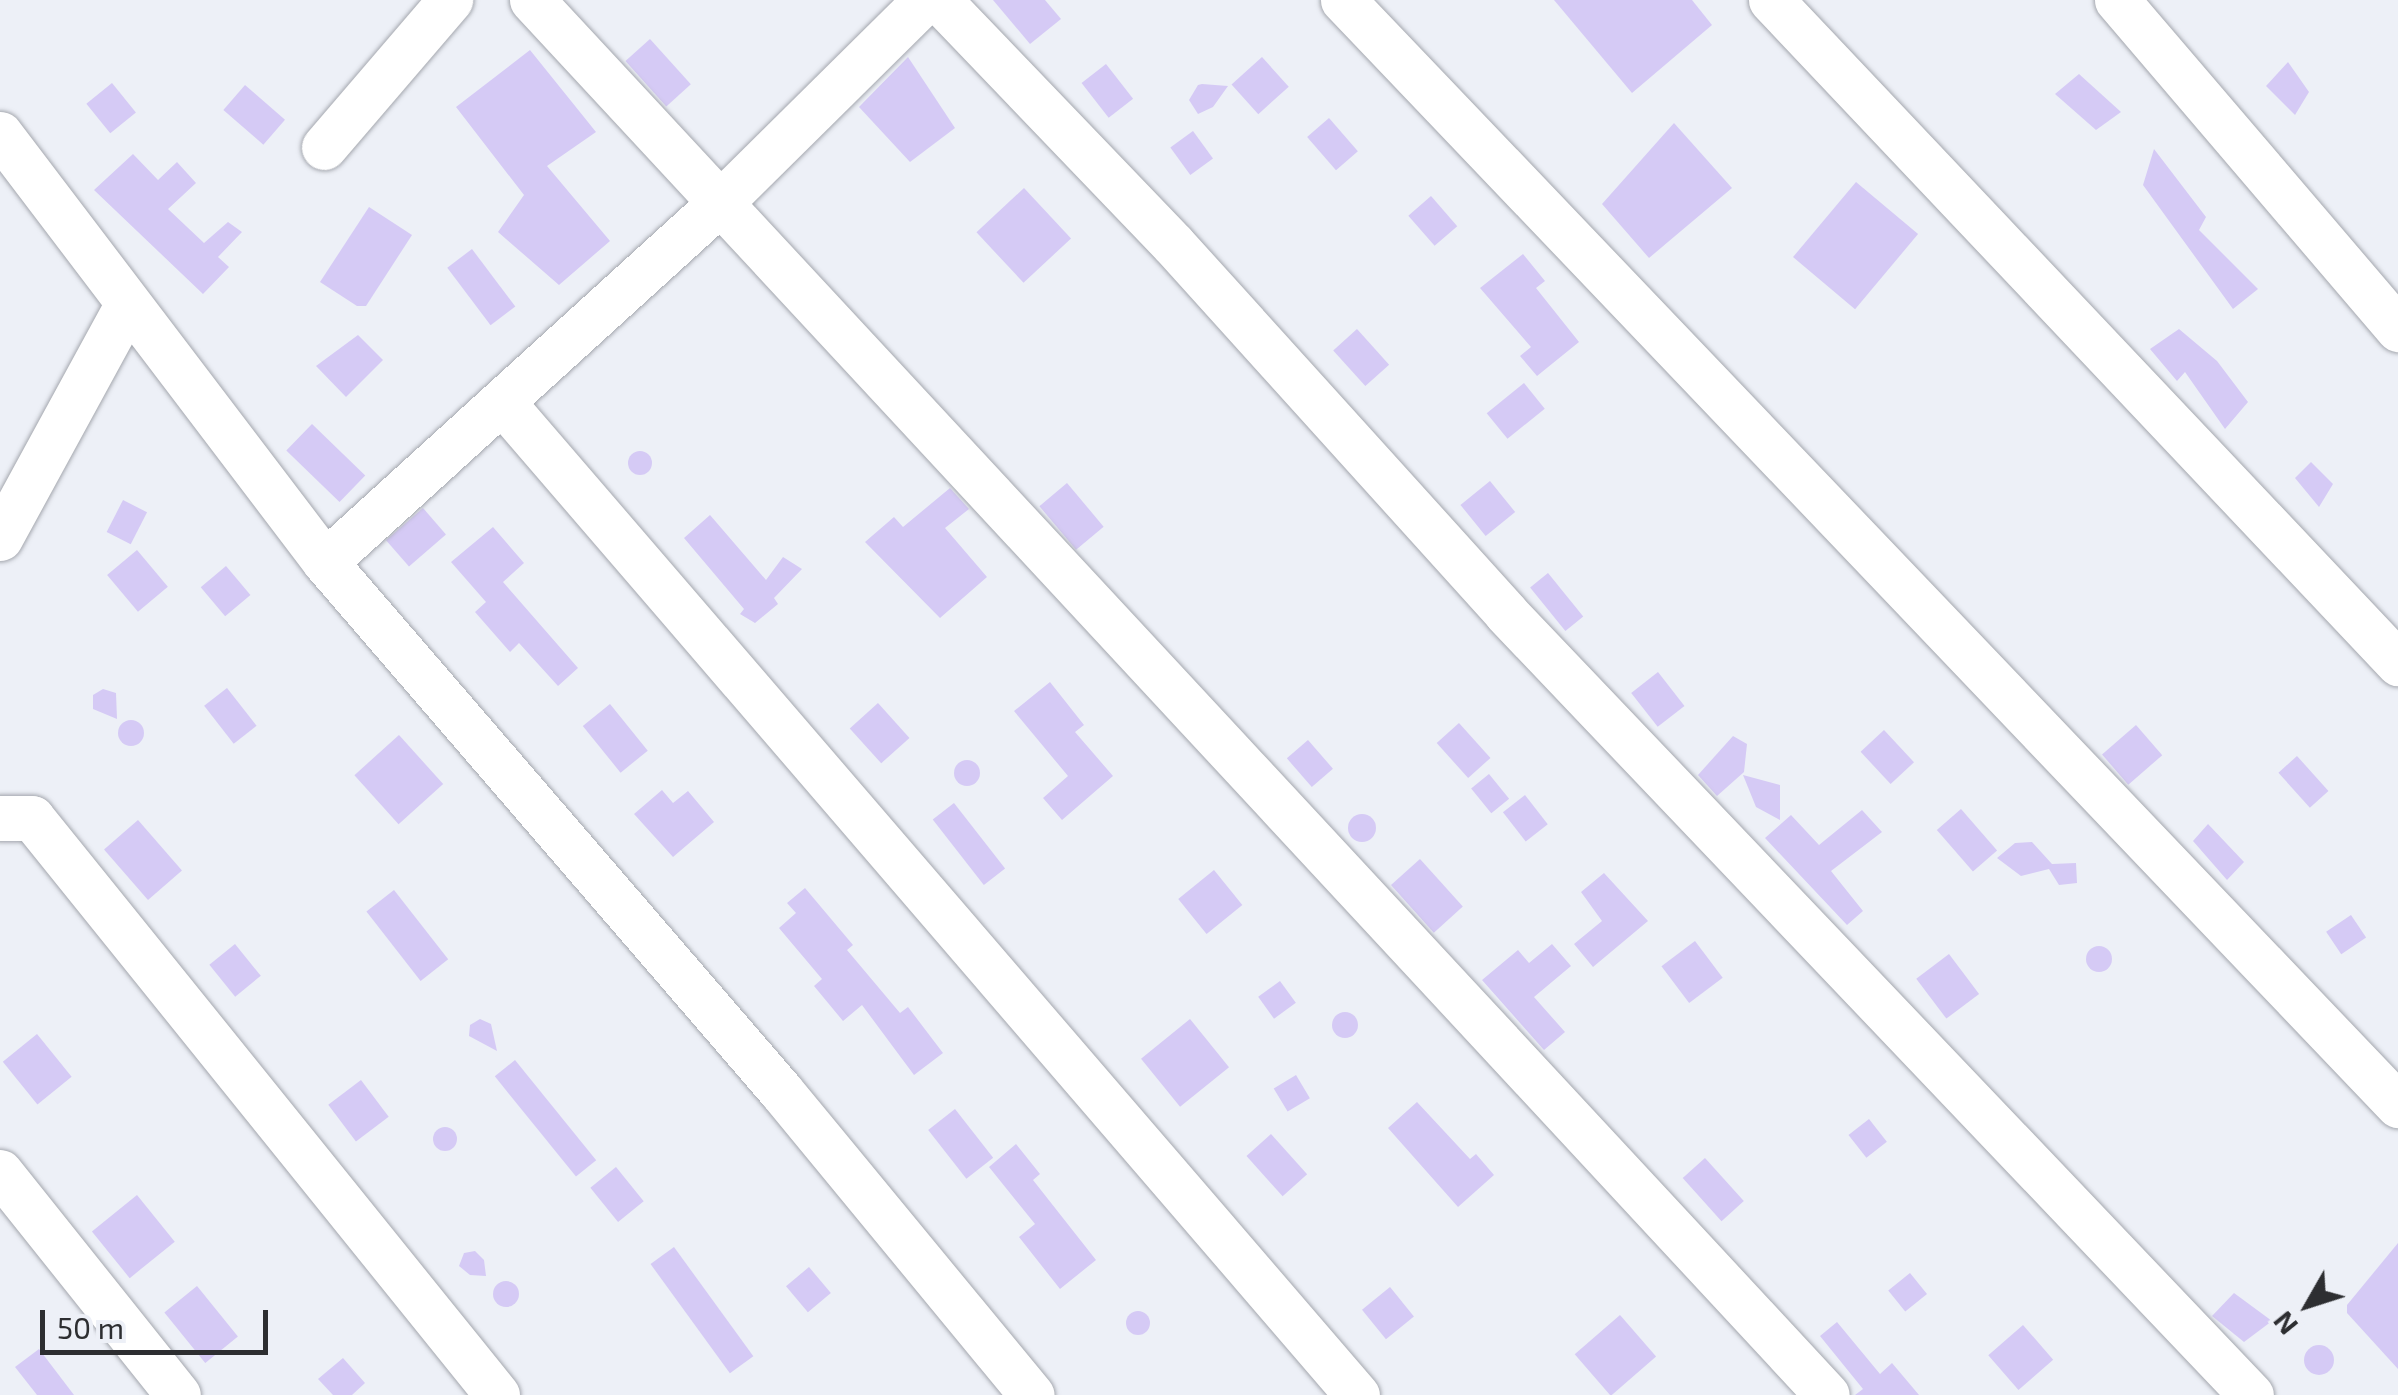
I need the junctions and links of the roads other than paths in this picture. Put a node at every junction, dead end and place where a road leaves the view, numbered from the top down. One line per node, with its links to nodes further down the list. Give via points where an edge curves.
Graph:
1 (450, 0): 9 (street)
2 (532, 0): 10 (street)
3 (925, 0): 10 (street)
4 (939, 0): 25 (street, via 1173,244 1506,613)
5 (1343, 0): 18 (street)
6 (1771, 0): 16 (street)
7 (2117, 0): 12 (street)
8 (0, 134): 11 (street)
9 (324, 146)
10 (722, 201): 13 (street); 24 (street, via 1047,560)
11 (128, 305): 14 (street); 15 (street)
12 (2398, 328)
13 (503, 403): 15 (street); 23 (street)
14 (0, 538)
15 (325, 562): 22 (street, via 781,1091)
16 (2398, 662)
17 (0, 818): 21 (street, via 32,818)
18 (2398, 1105)
19 (0, 1172): 20 (street)
20 (178, 1395)
21 (497, 1395)
22 (1032, 1395)
23 (1357, 1395)
24 (1826, 1395)
25 (2251, 1395)

